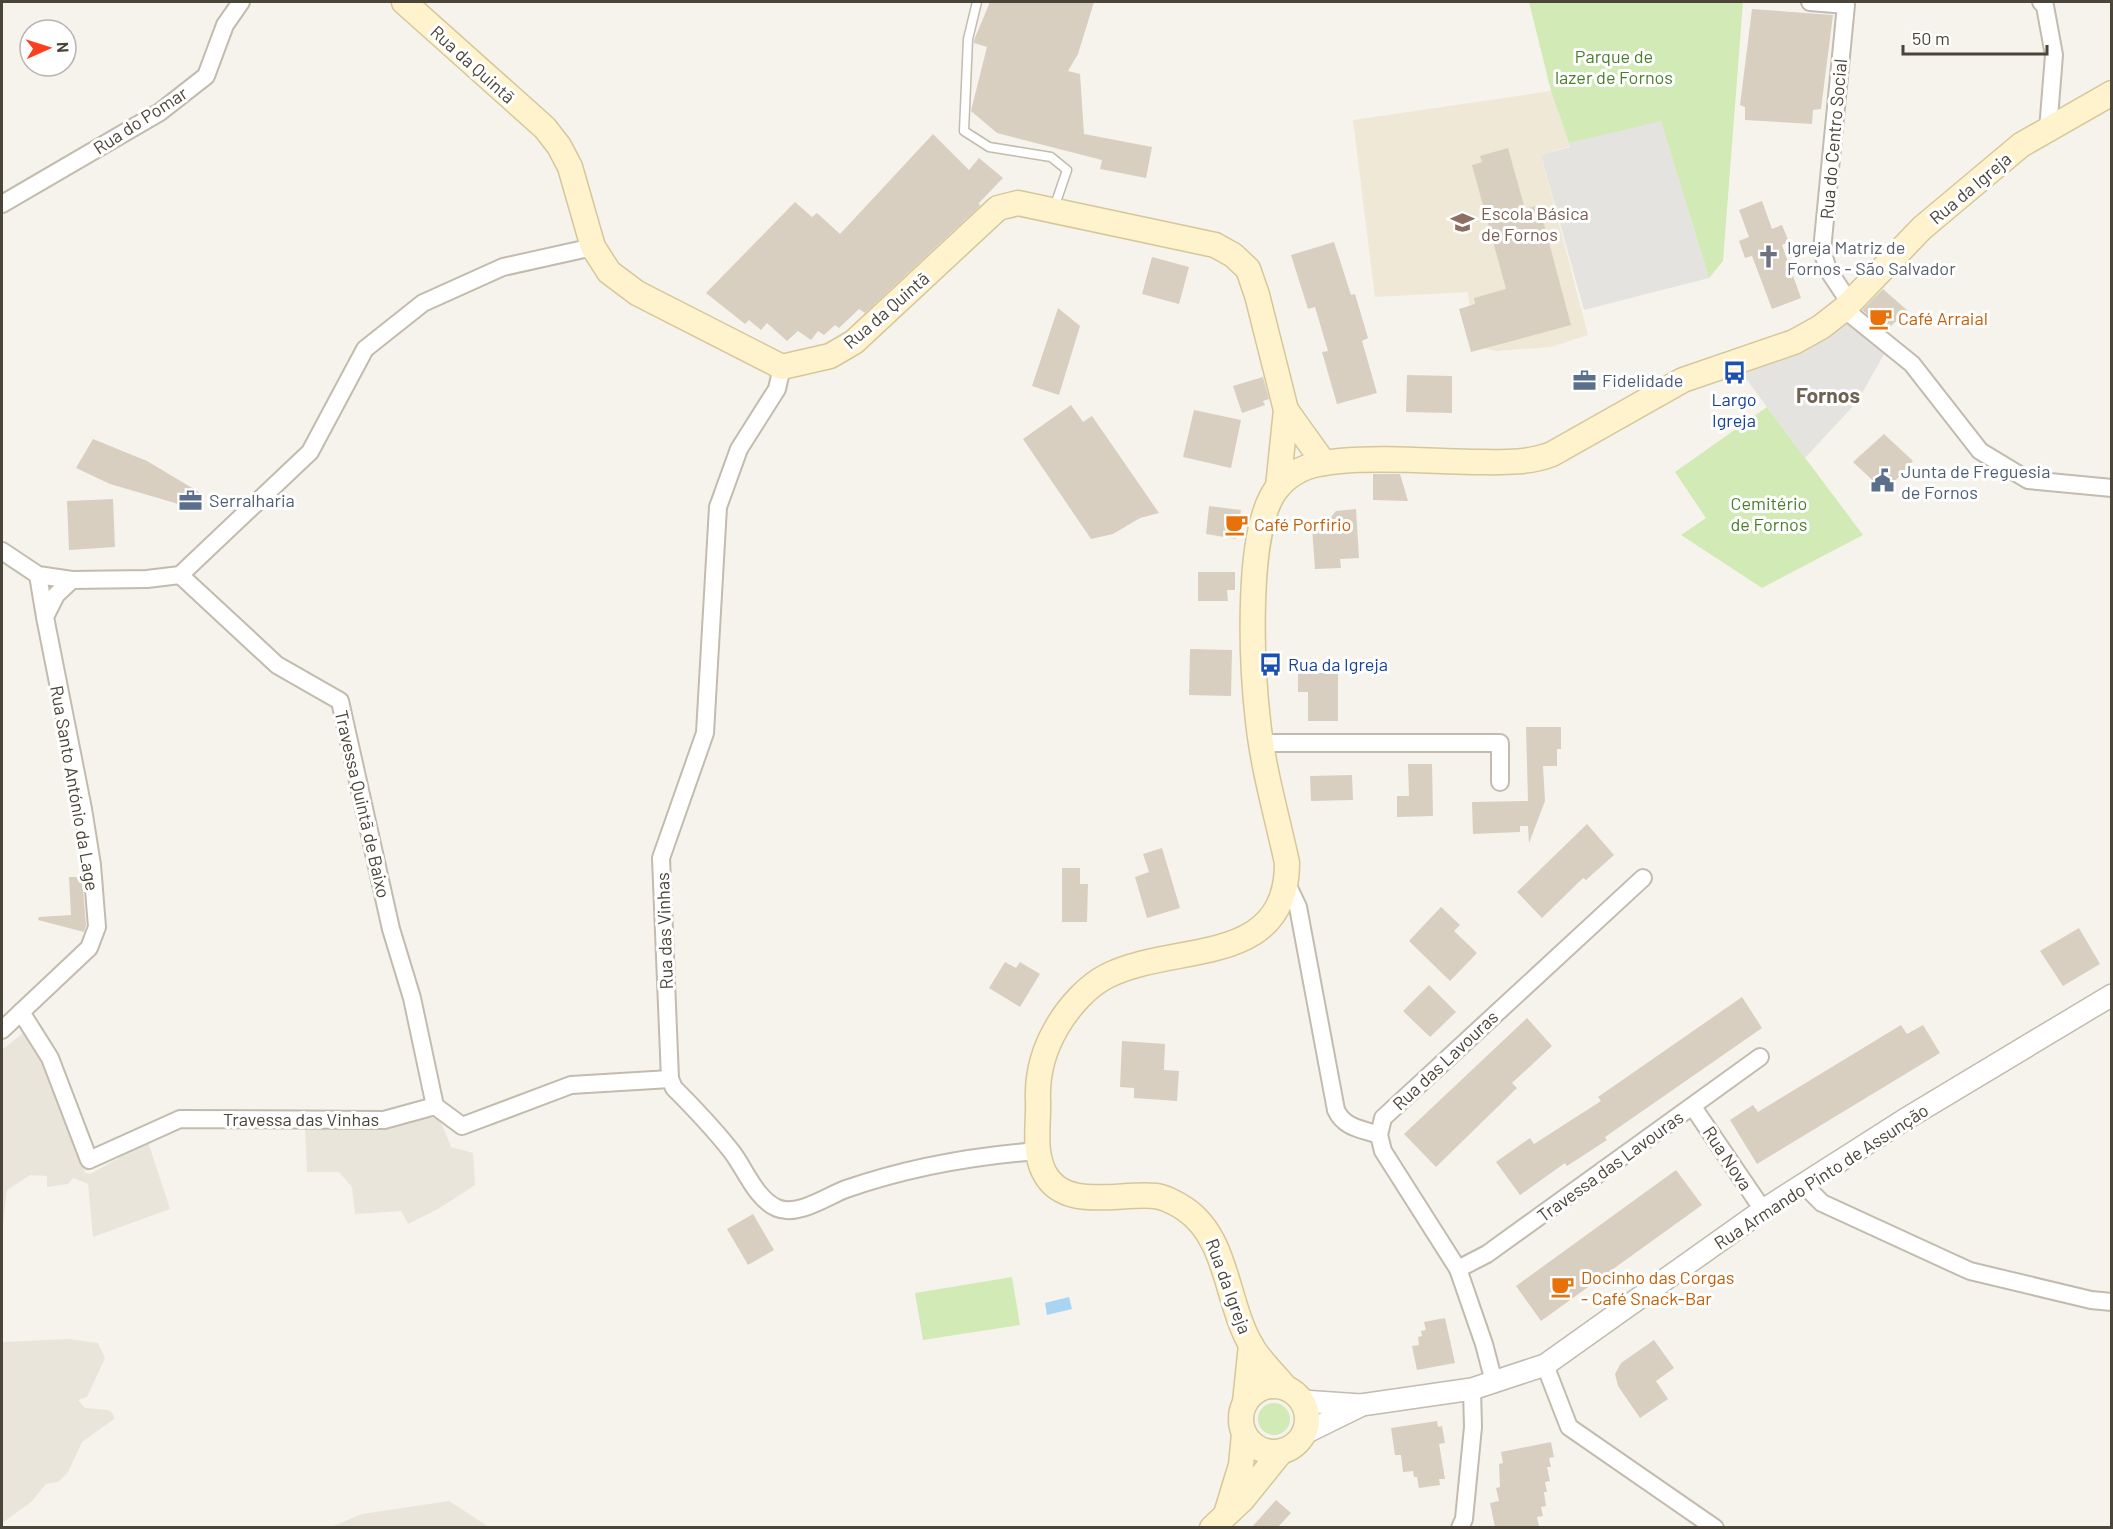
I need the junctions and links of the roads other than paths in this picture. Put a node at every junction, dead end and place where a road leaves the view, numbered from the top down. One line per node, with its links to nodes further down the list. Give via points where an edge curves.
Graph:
1 (241, 2): 8 (street, Rua do Pomar, via 225,25 206,76 160,112)
2 (404, 2): 10 (main road, Rua da Quintã, via 552,137 570,167)
3 (977, 2): 9 (lane, via 968,39 964,131 989,147 1051,157 1067,170)
4 (1810, 2): 11 (street, Rua do Centro Social, via 1846,5 1822,250)
5 (2041, 2): 7 (street, via 2054,55)
6 (2112, 93): 7 (main road, Rua da Igreja)
7 (2048, 129): 11 (main road, Rua da Igreja, via 2021,145 1922,228)
8 (2, 204)
9 (1054, 209): 12 (main road, Rua da Quintã, via 1018,202 998,208 854,342 830,356); 13 (main road, Rua da Quintã, via 1215,245 1233,255 1248,269)
10 (593, 248): 12 (main road, Rua da Quintã, via 609,272 637,293); 19 (street, via 503,267 423,303 365,349 310,452)
11 (1847, 306): 14 (main road, Rua da Igreja, via 1794,342 1683,380 1537,460); 16 (street, via 1912,364 1980,452 2028,480)
12 (782, 367): 30 (street, Rua das Vinhas, via 777,389 739,449 718,507 705,733 662,858)
13 (1286, 410): 14 (main road, Rua da Quintã); 15 (main road, Rua da Quintã)
14 (1324, 463): 15 (main road, Rua da Igreja, via 1306,466)
15 (1278, 487): 22 (main road, Rua da Igreja, via 1267,504 1256,565 1255,679)
16 (2112, 488)
17 (2, 551): 18 (street)
18 (38, 575): 20 (street); 21 (street, Rua Santo António da Lage)
19 (180, 575): 20 (street); 31 (street, Travessa Quintã de Baixo, via 277,665 340,701)
20 (72, 580): 21 (street, via 56,595)
21 (45, 617): 27 (street, Rua Santo António da Lage, via 83,809 97,927 89,948)
22 (1262, 743): 23 (street, via 1500,742); 25 (main road, Rua da Igreja, via 1287,863)
23 (1500, 782)
24 (1643, 878): 33 (street, Rua das Lavouras, via 1383,1118)
25 (1287, 884): 33 (street, via 1298,907 1336,1110 1350,1126); 34 (main road, Rua da Igreja, via 1281,905 1269,922 1248,936 1200,952 1131,966 1106,976 1079,998 1063,1016 1044,1057 1037,1084)
26 (2112, 995): 35 (street, Rua Armando Pinto de Assunção)
27 (21, 1012): 28 (street, Rua Santo António da Lage); 31 (street, Travessa das Vinhas, via 50,1058 89,1160 180,1119 384,1120)
28 (2, 1030)
29 (1760, 1057): 32 (street, Travessa das Lavouras)
30 (669, 1079): 31 (street, via 571,1085 462,1126); 34 (street, via 732,1152 762,1196 777,1208 794,1210 910,1169)
31 (435, 1106)
32 (1693, 1107): 36 (street, Rua Nova); 37 (street, Travessa das Lavouras, via 1487,1254)
33 (1379, 1135): 37 (street, via 1383,1151)
34 (1038, 1151): 39 (main road, Rua da Igreja, via 1044,1172 1057,1190 1085,1197 1158,1196 1185,1209 1208,1231)
35 (1803, 1184): 36 (street, Rua Armando Pinto de Assunção); 38 (street, via 1821,1203 1970,1271)
36 (1763, 1210): 40 (street, Rua Armando Pinto de Assunção)
37 (1458, 1269): 41 (street)
38 (2112, 1302)
39 (1251, 1346): 43 (main road, Rua da Igreja); 44 (main road, Rua da Igreja)
40 (1545, 1365): 41 (street, Rua Armando Pinto de Assunção); 51 (street, via 1569,1427)
41 (1494, 1382): 42 (street, Rua Armando Pinto de Assunção)
42 (1472, 1389): 45 (street, Rua Armando Pinto de Assunção); 50 (street, via 1473,1427)
43 (1294, 1394): 44 (main road, via 1262,1388); 45 (street, Rua Armando Pinto de Assunção); 46 (main road, via 1308,1422)
44 (1245, 1402): 47 (main road, via 1241,1413)
45 (1361, 1405): 46 (street, Rua Armando Pinto de Assunção)
46 (1305, 1433): 48 (main road, via 1299,1442)
47 (1244, 1434): 48 (main road, via 1259,1449); 49 (main road, via 1243,1455)
48 (1280, 1453): 49 (main road, via 1242,1500)
49 (1220, 1520)
50 (1460, 1527)
51 (1715, 1527)

